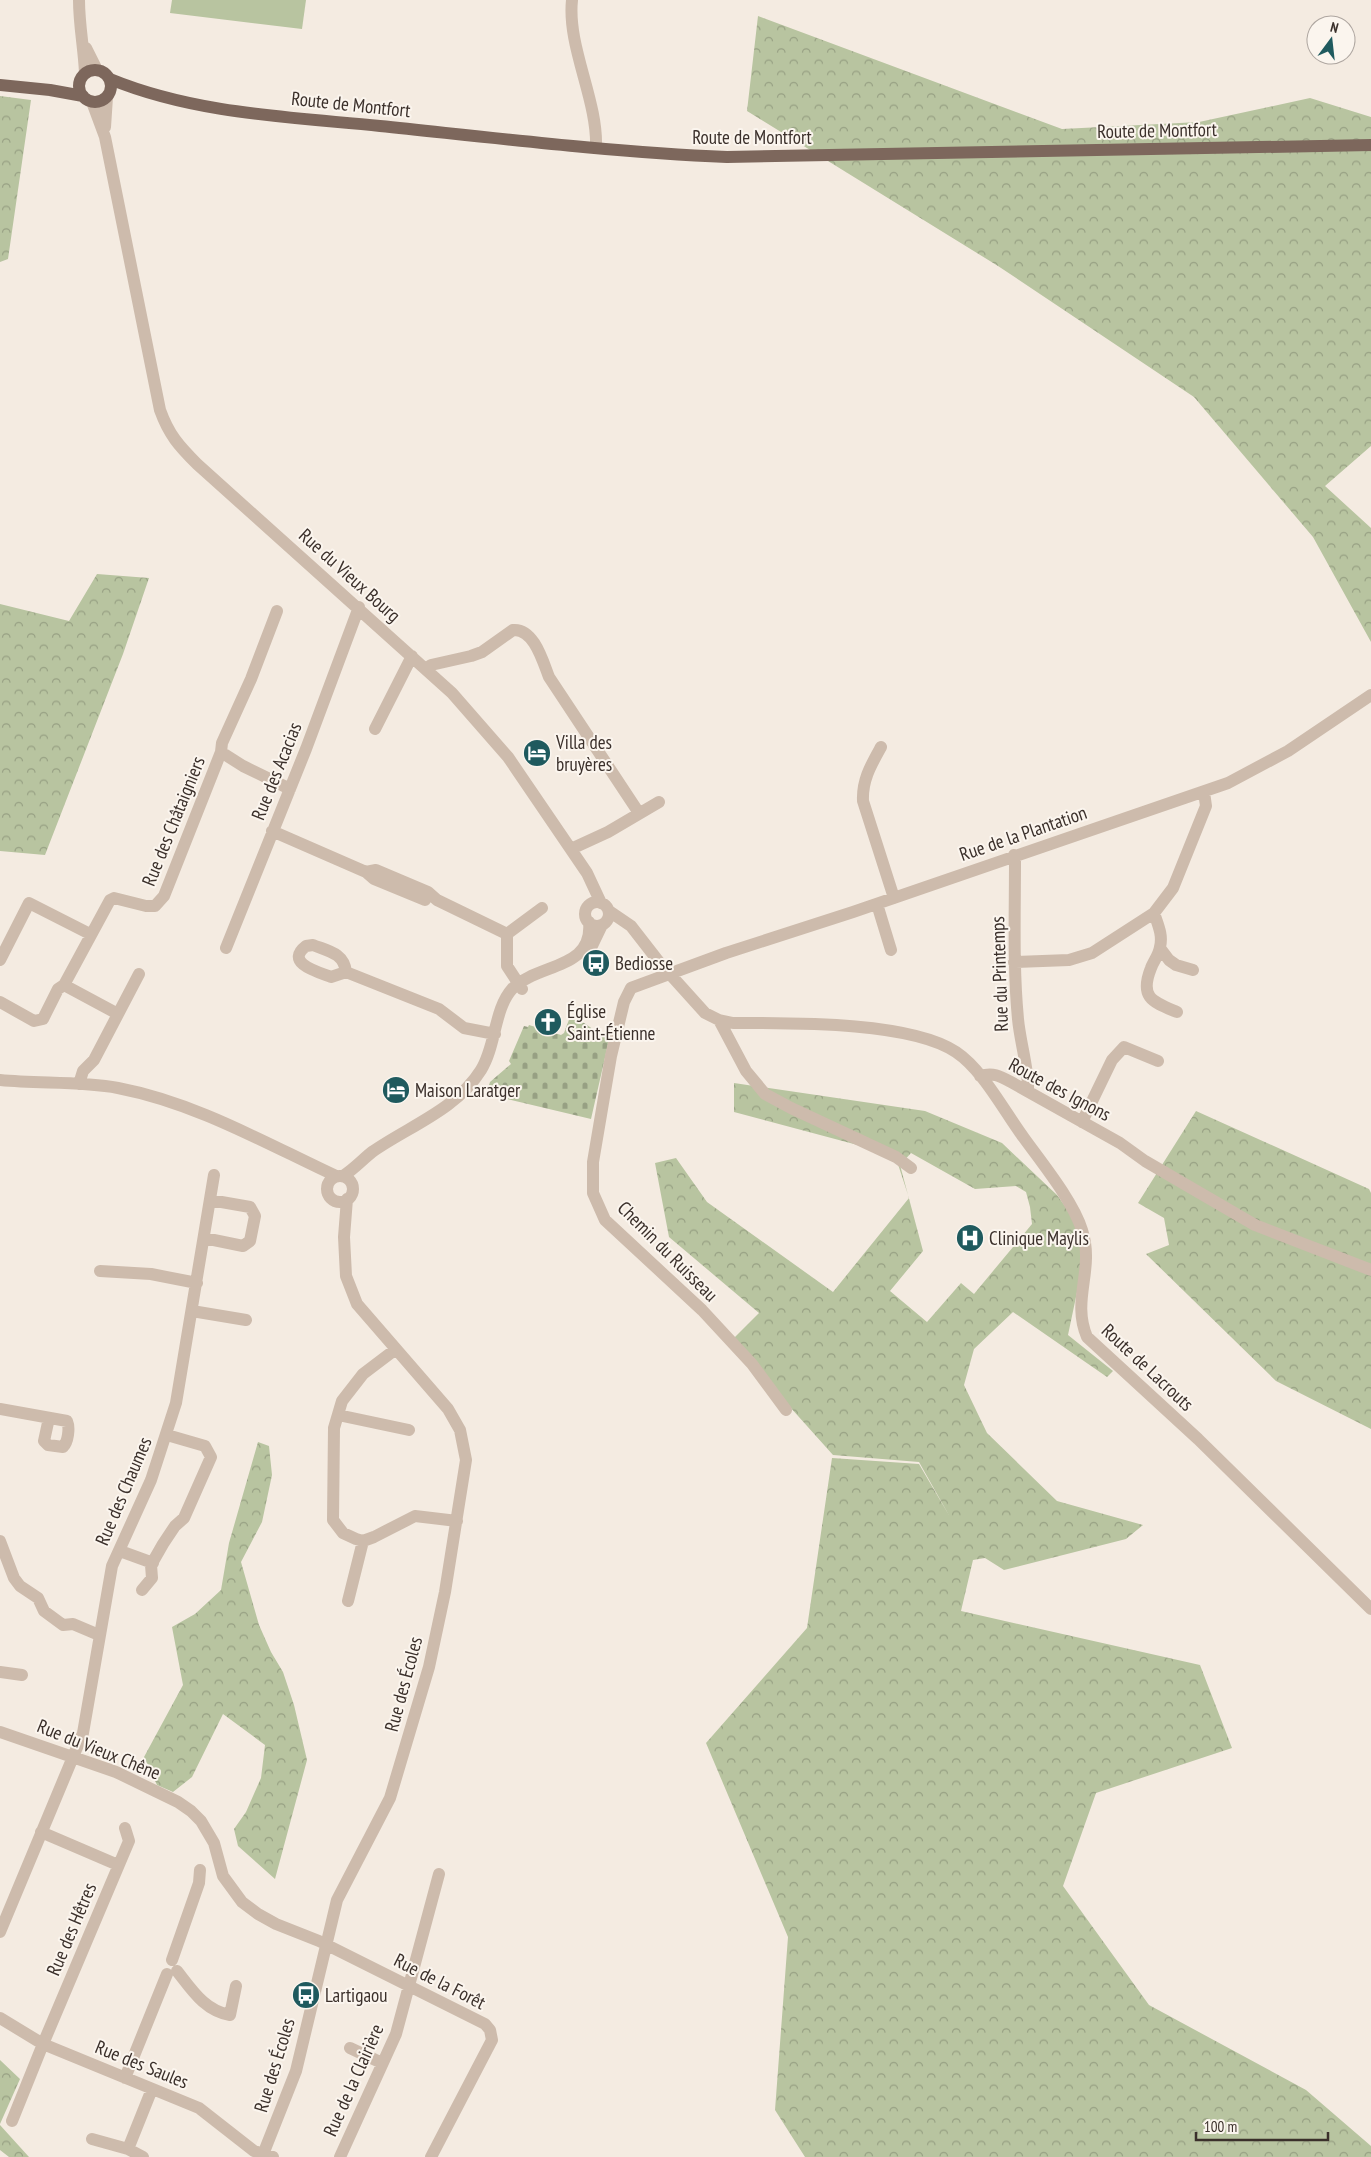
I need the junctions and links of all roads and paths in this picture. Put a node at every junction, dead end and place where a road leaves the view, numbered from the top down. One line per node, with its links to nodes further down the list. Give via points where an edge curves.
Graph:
1 (79, 0): 3 (street)
2 (572, 0): 12 (street, via 575,35 595,125)
3 (87, 75): 4 (main road, via 104,73); 6 (main road); 9 (main road, via 79,89)
4 (110, 79): 7 (main road, Route de Montfort); 8 (main road)
5 (0, 85): 6 (main road)
6 (50, 90): 9 (main road)
7 (138, 91): 8 (main road, Route de Montfort, via 120,91); 12 (main road, Route de Montfort, via 198,106)
8 (108, 96): 9 (main road, via 100,101); 10 (street)
9 (87, 99): 10 (street, via 99,116)
10 (105, 136): 13 (street, Rue du Vieux Bourg, via 160,410 167,431 197,464)
11 (1371, 145): 12 (main road, Route de Montfort, via 727,157)
12 (596, 148)
13 (359, 607): 15 (street, Rue du Vieux Bourg); 21 (street, Rue des Acacias)
14 (277, 611): 20 (street)
15 (412, 656): 16 (street, Rue du Vieux Bourg); 18 (street)
16 (427, 668): 24 (street, via 482,652 513,630 526,633 543,660 549,677); 26 (street, Rue du Vieux Bourg, via 508,757)
17 (1371, 695): 22 (street, Rue de la Plantation, via 1288,751 1246,775)
18 (376, 729)
19 (881, 747): 28 (street, via 865,779 864,801)
20 (221, 752): 21 (street); 34 (street, Rue des Châtaigniers, via 160,902 146,906 114,898)
21 (290, 790): 25 (street, Rue des Acacias)
22 (1204, 792): 27 (street, Rue de la Plantation); 32 (street, via 1206,806 1173,888)
23 (659, 802): 24 (street)
24 (639, 813): 26 (street)
25 (272, 831): 35 (street, via 366,872 376,870 428,892 437,900); 36 (street, Rue des Acacias)
26 (571, 849): 31 (street, Rue du Vieux Bourg, via 587,873)
27 (1014, 855): 28 (street, Rue de la Plantation); 40 (street, Rue du Printemps)
28 (894, 898): 29 (street, Rue de la Plantation)
29 (877, 904): 38 (street); 44 (street, Rue de la Plantation)
30 (542, 908): 35 (street)
31 (602, 913): 33 (street, via 595,926); 33 (street, via 585,913); 44 (street, via 631,926); 46 (street, via 587,954 578,963)
32 (1154, 913): 37 (street, via 1161,931); 40 (street, via 1092,953 1070,960)
33 (589, 922): 46 (street, via 588,939 575,957 536,973)
34 (90, 934): 39 (street, via 29,903); 45 (street, Rue des Châtaigniers)
35 (507, 934): 46 (street, via 508,966)
36 (226, 948)
37 (1160, 948): 41 (street, via 1176,965); 48 (street, via 1148,978 1148,996 1157,1004)
38 (891, 950)
39 (0, 960)
40 (1014, 962): 56 (street, Rue du Printemps)
41 (1193, 970)
42 (346, 972): 51 (street, via 439,1009 464,1028)
43 (139, 974): 49 (street)
44 (671, 974): 50 (street, Route des Ignons, via 705,1013); 75 (street, Chemin du Ruisseau, via 631,988 624,1002 592,1162 593,1193 605,1220 702,1310 752,1364)
45 (64, 985): 47 (street, Rue des Châtaigniers, via 58,989 43,1019 34,1021); 49 (street)
46 (520, 986): 51 (street, via 506,998)
47 (0, 1002)
48 (1177, 1012)
49 (118, 1014): 55 (street, via 94,1060 83,1071)
50 (719, 1020): 53 (street, Route des Ignons, via 851,1027 923,1038 956,1052); 60 (street, via 746,1071 765,1094 896,1157)
51 (496, 1030): 58 (street, via 485,1062 463,1091 426,1120)
52 (1158, 1061): 57 (street, via 1124,1047 1112,1060)
53 (980, 1076): 56 (street, Route des Ignons, via 997,1075); 88 (street, Route de Lacrouts, via 1043,1164 1080,1224 1087,1260 1080,1310 1088,1337)
54 (0, 1080): 55 (street)
55 (79, 1084): 59 (street, via 133,1091 182,1105)
56 (1028, 1091): 57 (street, Route des Ignons)
57 (1082, 1122): 68 (street, Route des Ignons, via 1256,1225)
58 (385, 1144): 62 (street); 64 (street)
59 (303, 1160): 62 (street); 63 (street)
60 (911, 1168)
61 (214, 1175): 65 (street, Rue des Chaumes)
62 (339, 1176): 63 (street, via 330,1180); 64 (street, via 348,1179)
63 (327, 1186): 66 (street, via 328,1194)
64 (352, 1187): 66 (street, via 352,1194)
65 (210, 1200): 67 (street, Rue des Chaumes); 67 (street, via 250,1207 256,1216 250,1241 243,1246)
66 (342, 1200): 73 (street, Rue des Écoles, via 346,1276 357,1304)
67 (204, 1238): 70 (street, Rue des Chaumes)
68 (1371, 1270)
69 (100, 1271): 70 (street, via 151,1274)
70 (196, 1283): 71 (street, Rue des Chaumes)
71 (192, 1311): 72 (street); 79 (street, Rue des Chaumes)
72 (246, 1320)
73 (396, 1349): 76 (street, via 363,1374 342,1400); 80 (street, Rue des Écoles, via 448,1408 460,1430 466,1460)
74 (0, 1409): 77 (street)
75 (786, 1410)
76 (338, 1415): 78 (street); 81 (street, via 334,1428 333,1520 343,1533)
77 (49, 1418)
78 (409, 1430)
79 (167, 1435): 83 (street, Rue des Chaumes); 85 (street, via 205,1446 211,1457 184,1518 174,1526)
80 (457, 1521): 81 (street, via 415,1516); 100 (street, Rue des Écoles, via 429,1667 390,1798 343,1885)
81 (363, 1540): 87 (street)
82 (0, 1541): 84 (street)
83 (120, 1551): 85 (street); 89 (street, Rue des Chaumes, via 112,1566)
84 (2, 1556): 89 (street, via 20,1586 38,1598 44,1611 63,1625 73,1624)
85 (153, 1562): 86 (street, via 152,1578)
86 (142, 1590)
87 (348, 1601)
88 (1371, 1608)
89 (99, 1635): 93 (street, Rue des Chaumes, via 83,1733)
90 (0, 1672): 91 (street)
91 (22, 1675)
92 (0, 1732): 93 (street, Rue du Vieux Chêne)
93 (74, 1756): 95 (street, Rue des Chaumes); 100 (street, Rue du Vieux Chêne, via 123,1775 191,1810 208,1832 223,1876 242,1902 276,1924)
94 (125, 1828): 96 (street, Rue des Hêtres, via 129,1841)
95 (41, 1832): 96 (street); 99 (street, Rue des Chaumes)
96 (118, 1865): 105 (street, Rue des Hêtres)
97 (200, 1870): 101 (street, via 199,1883)
98 (439, 1874): 103 (street, Rue de la Clairière)
99 (0, 1932)
100 (326, 1944): 103 (street, Rue de la Forêt); 113 (street, Rue des Écoles, via 296,2071)
101 (172, 1969): 102 (street, via 201,2001 217,2013 230,2015); 108 (street)
102 (236, 1986)
103 (408, 1986): 107 (street, Rue de la Clairière, via 396,2034); 116 (street, Rue de la Forêt, via 485,2024 492,2040)
104 (0, 2018): 105 (street, Rue des Saules)
105 (43, 2044): 108 (street, Rue des Saules); 110 (street, Rue des Hêtres)
106 (350, 2048): 107 (street)
107 (382, 2063): 115 (street, Rue de la Clairière)
108 (125, 2078): 109 (street, Rue des Saules)
109 (152, 2089): 112 (street); 113 (street, Rue des Saules, via 199,2108 254,2151)
110 (12, 2121)
111 (92, 2139): 112 (street)
112 (128, 2149): 114 (street)
113 (266, 2156)
114 (143, 2157)
115 (340, 2157)
116 (431, 2157)

